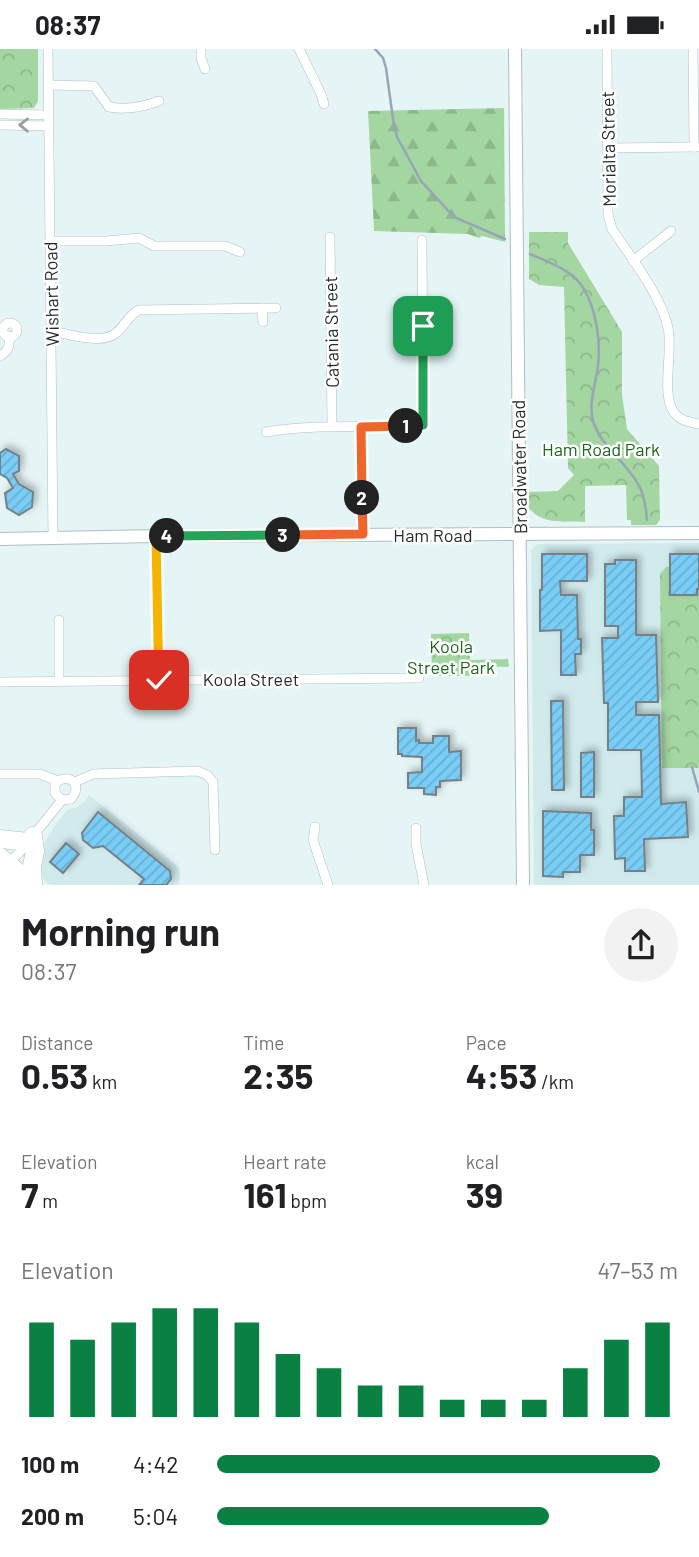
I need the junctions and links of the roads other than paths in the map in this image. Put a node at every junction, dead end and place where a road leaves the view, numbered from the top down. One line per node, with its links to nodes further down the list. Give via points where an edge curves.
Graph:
1 (48, 49): 8 (street, Wishart Road)
2 (201, 49): 7 (street)
3 (299, 49): 10 (street)
4 (516, 49): 35 (main road, Broadwater Road)
5 (607, 49): 16 (street, Morialta Street)
6 (693, 49): 15 (street)
7 (205, 69)
8 (48, 85): 9 (street, via 94,86 109,107 143,107); 12 (street, Wishart Road)
9 (159, 101)
10 (324, 104)
11 (0, 114): 12 (street)
12 (49, 115): 14 (street, Wishart Road)
13 (0, 125): 14 (street, one-way to 13)
14 (49, 126): 20 (street, Wishart Road)
15 (696, 147): 16 (street)
16 (608, 148): 22 (street, Morialta Street, via 608,214 612,229)
17 (671, 232): 22 (street)
18 (330, 237): 30 (street, Catania Street)
19 (422, 240): 31 (street, via 423,425)
20 (50, 241): 21 (street, via 139,238 153,246 225,246); 27 (street, Wishart Road)
21 (240, 252)
22 (633, 261): 29 (street, Morialta Street, via 664,310 671,408 685,422)
23 (262, 308): 24 (street); 26 (street); 27 (street, via 139,310 116,334 103,339)
24 (276, 308)
25 (2, 322): 28 (street, via 16,327 15,334 9,336 9,347)
26 (263, 322)
27 (51, 331): 37 (street, Wishart Road)
28 (0, 356)
29 (699, 424)
30 (332, 426): 31 (street); 32 (street)
31 (361, 427): 34 (street)
32 (266, 432)
33 (699, 533): 35 (main road, Ham Road)
34 (363, 534): 35 (main road, Ham Road); 36 (main road, Ham Road)
35 (520, 535): 58 (main road, Broadwater Road)
36 (156, 536): 37 (main road, Ham Road); 41 (street)
37 (52, 538): 38 (main road, Ham Road)
38 (0, 539)
39 (60, 620): 42 (street)
40 (419, 678): 41 (street, Koola Street)
41 (159, 680): 42 (street, Koola Street)
42 (59, 681): 43 (street, Koola Street)
43 (0, 682)
44 (0, 775): 45 (street, via 40,774)
45 (58, 781): 46 (street, via 67,778); 47 (street, via 55,793)
46 (75, 782): 47 (street, via 74,796); 52 (street, via 93,774 198,771 207,775 213,782)
47 (62, 800): 51 (street)
48 (315, 827): 56 (street, via 313,840)
49 (416, 828): 57 (street)
50 (0, 839): 51 (highway)
51 (31, 839): 53 (street); 55 (highway)
52 (215, 850)
53 (2, 867): 54 (highway); 55 (highway)
54 (12, 885)
55 (33, 885)
56 (328, 885)
57 (424, 885)
58 (523, 885)

